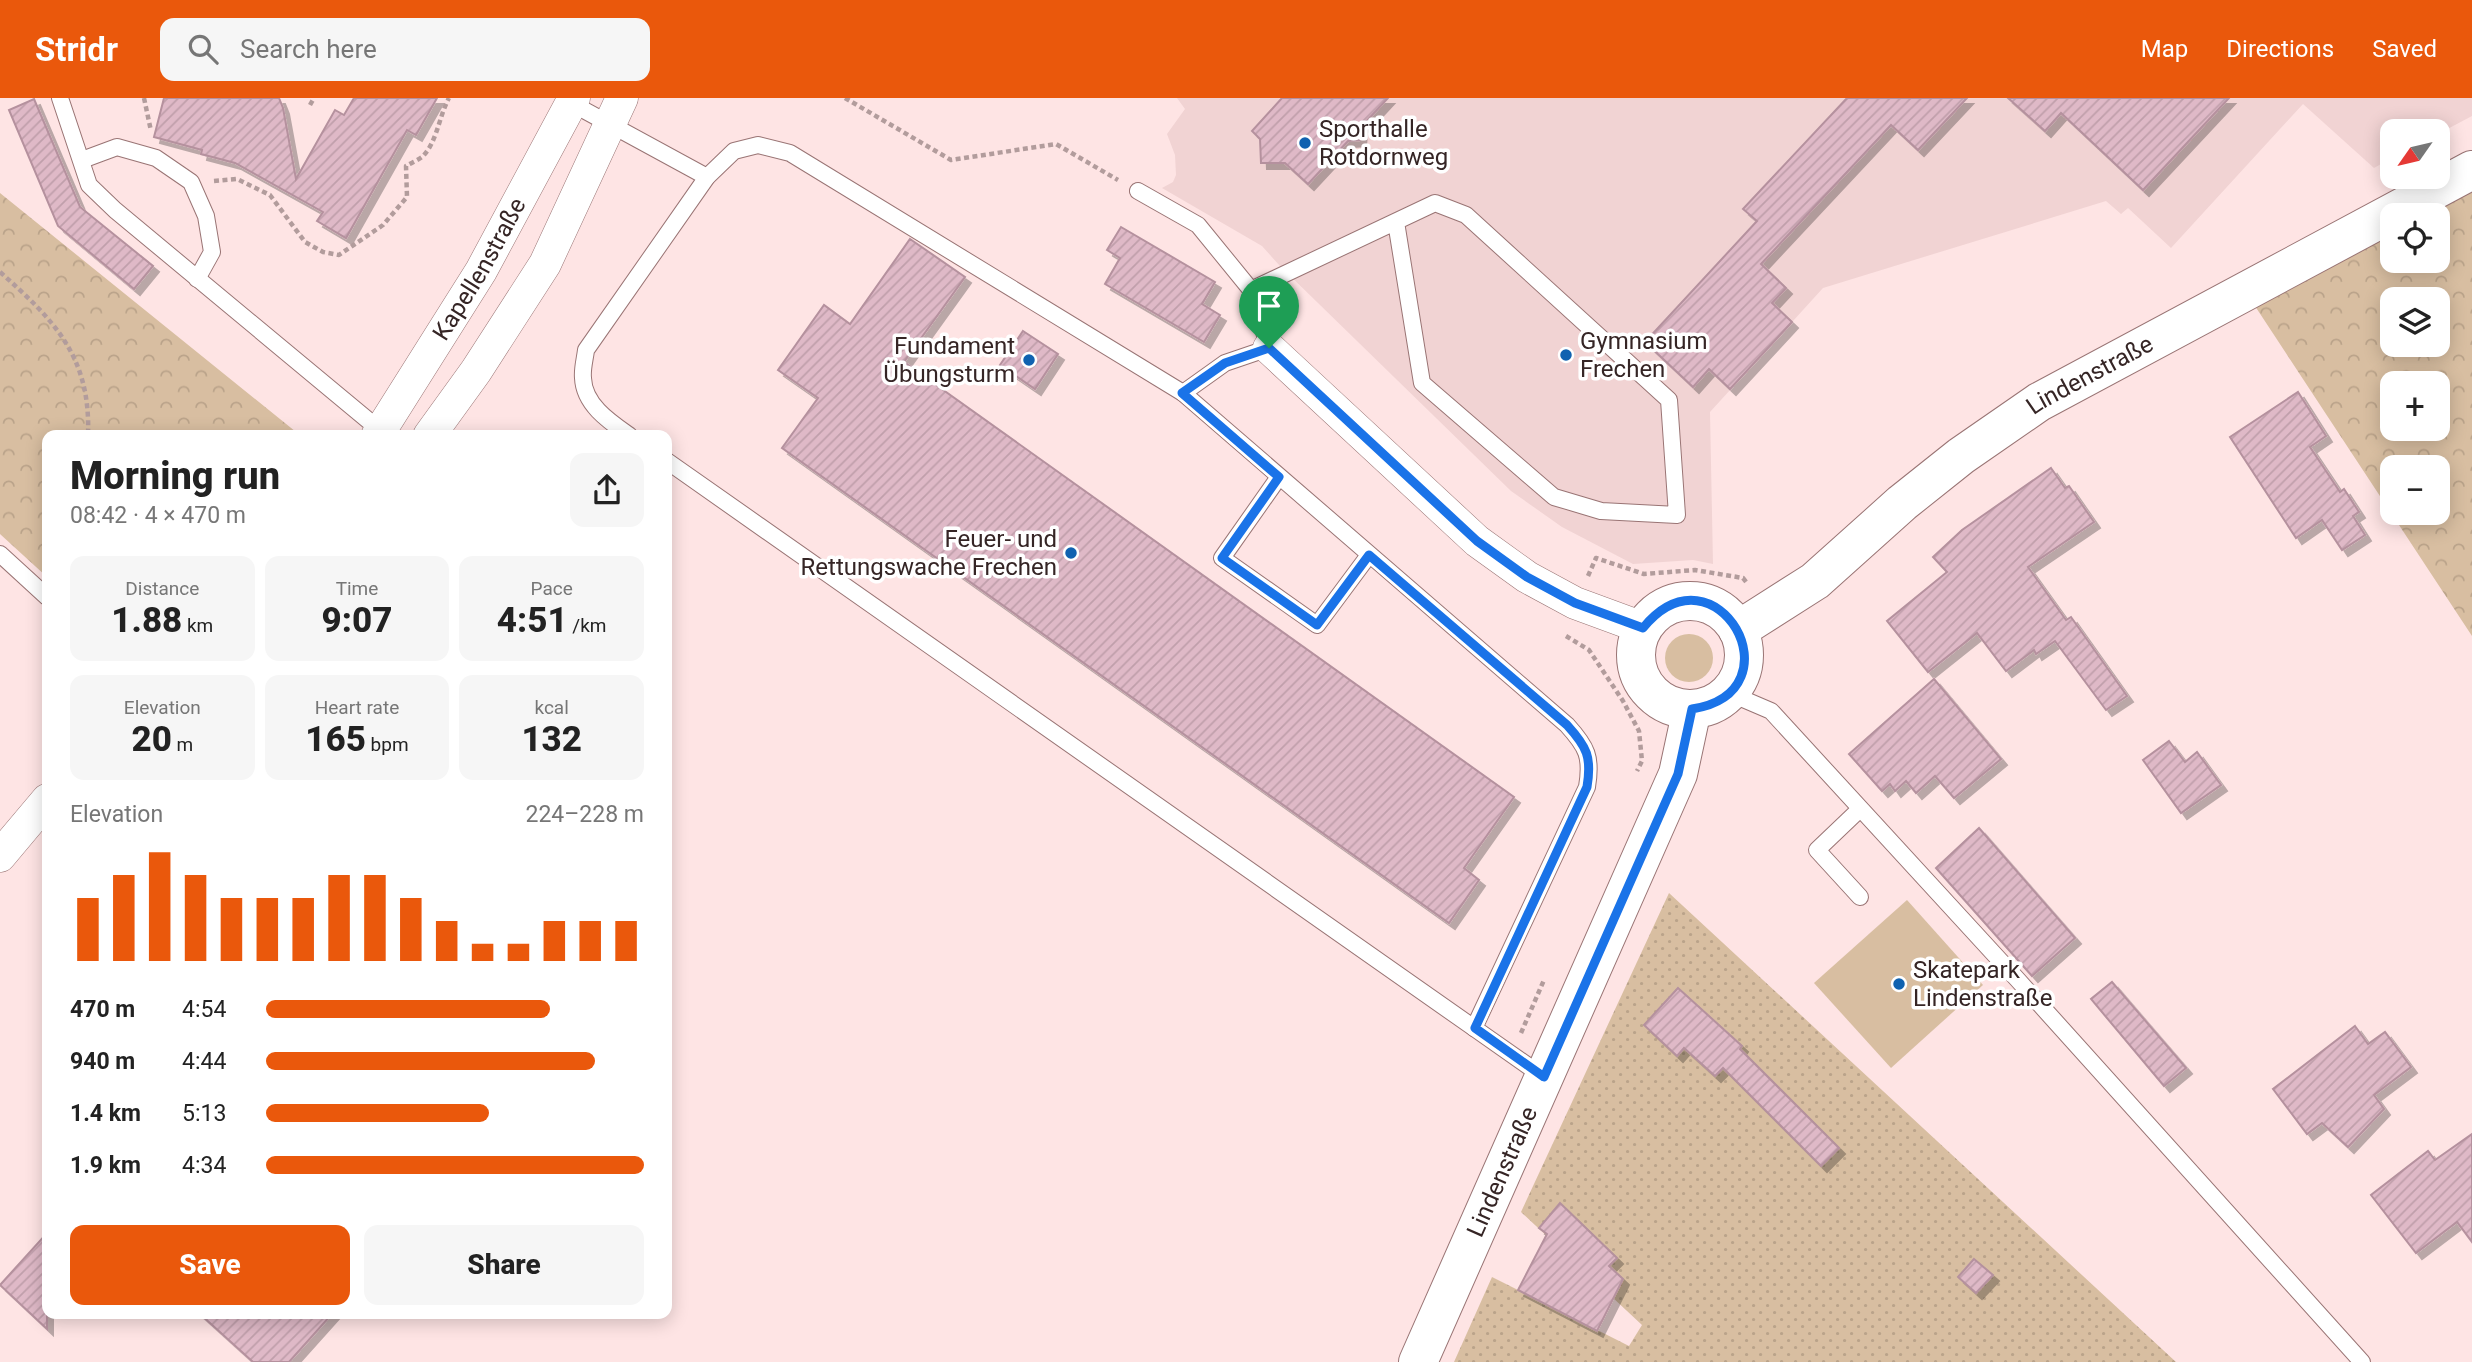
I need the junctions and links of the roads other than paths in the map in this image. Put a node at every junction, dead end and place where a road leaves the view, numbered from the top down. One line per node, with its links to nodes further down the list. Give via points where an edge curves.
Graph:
1 (60, 98): 4 (lane)
2 (573, 101): 3 (lane); 14 (street, Kapellenstraße, via 481,271)
3 (616, 111): 6 (lane); 15 (street, Kapellenstraße, via 545,264)
4 (82, 160): 9 (lane, via 89,185); 9 (lane, via 117,147 156,158 191,182 206,216 212,252)
5 (2472, 170): 23 (street, Lindenstraße, via 2039,402 1902,503 1815,581)
6 (707, 177): 12 (lane, via 734,151 758,145 790,153); 16 (lane, via 586,350 582,379 590,402)
7 (1138, 191): 10 (lane, via 1198,225)
8 (1396, 222): 8 (lane, via 1422,383 1554,497 1601,511 1676,515 1669,400 1465,215 1435,203); 10 (lane)
9 (197, 279): 13 (lane)
10 (1251, 290): 11 (lane)
11 (1269, 348): 12 (lane, via 1225,363); 22 (street, via 1477,541 1527,577 1575,603)
12 (1182, 393): 18 (lane)
13 (375, 430)
14 (381, 430)
15 (433, 430)
16 (622, 430)
17 (672, 465): 30 (lane)
18 (1279, 477): 20 (lane); 20 (lane, via 1222,558 1317,625)
19 (0, 555): 21 (lane)
20 (1369, 555): 30 (lane, via 1567,725 1583,743 1591,766 1587,787)
21 (42, 593)
22 (1643, 628): 23 (street, via 1664,608 1692,601 1719,609); 25 (street, via 1637,653 1641,678 1657,698)
23 (1738, 630): 24 (street, via 1745,656 1743,670)
24 (1729, 693): 25 (street, via 1706,707); 27 (lane, via 1771,712)
25 (1692, 709): 31 (street, Lindenstraße, via 1678,774)
26 (42, 806): 28 (street)
27 (1860, 809): 29 (lane, via 1816,850); 33 (lane)
28 (2, 850)
29 (1860, 897)
30 (1475, 1028): 31 (lane)
31 (1544, 1077): 32 (street, Lindenstraße)
32 (1418, 1362)
33 (2362, 1362)

